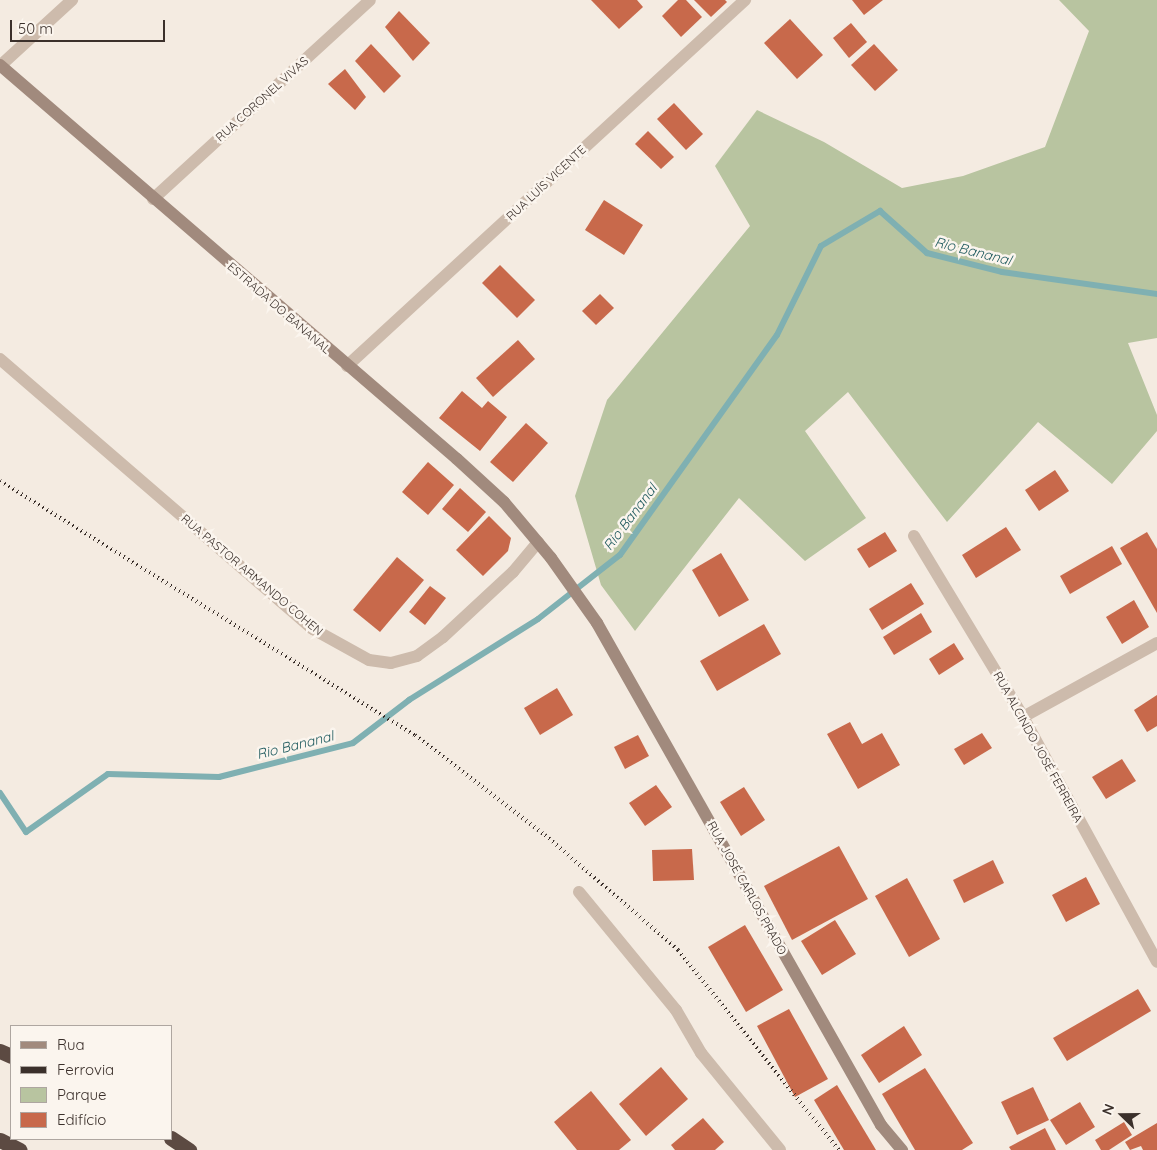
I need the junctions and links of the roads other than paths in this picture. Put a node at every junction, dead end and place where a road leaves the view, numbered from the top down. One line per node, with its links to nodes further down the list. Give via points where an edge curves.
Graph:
1 (72, 0): 4 (street)
2 (370, 0): 5 (street, RUA CORONEL VIVAS)
3 (745, 0): 7 (street, RUA LUÍS VICENTE)
4 (0, 65): 5 (main road, ESTRADA DO BANANAL)
5 (153, 199): 7 (main road, ESTRADA DO BANANAL)
6 (0, 359): 9 (street, RUA PASTOR ARMANDO COHEN, via 313,629 370,660 391,663 417,656 474,612)
7 (347, 366): 9 (main road, ESTRADA DO BANANAL, via 457,459)
8 (914, 536): 12 (street, RUA ALCINDO JOSÉ FERREIRA)
9 (538, 542): 10 (main road, ESTRADA DO BANANAL)
10 (551, 558): 20 (main road, RUA JOSÉ CARLOS PRADO, via 597,623 876,1116)
11 (1157, 643): 12 (street)
12 (1023, 717): 14 (street, RUA ALCINDO JOSÉ FERREIRA)
13 (579, 892): 19 (street, via 676,1010 701,1054)
14 (1157, 962)
15 (172, 1139): 18 (highway)
16 (0, 1140): 17 (highway)
17 (20, 1150)
18 (189, 1150)
19 (780, 1150)
20 (902, 1150)

